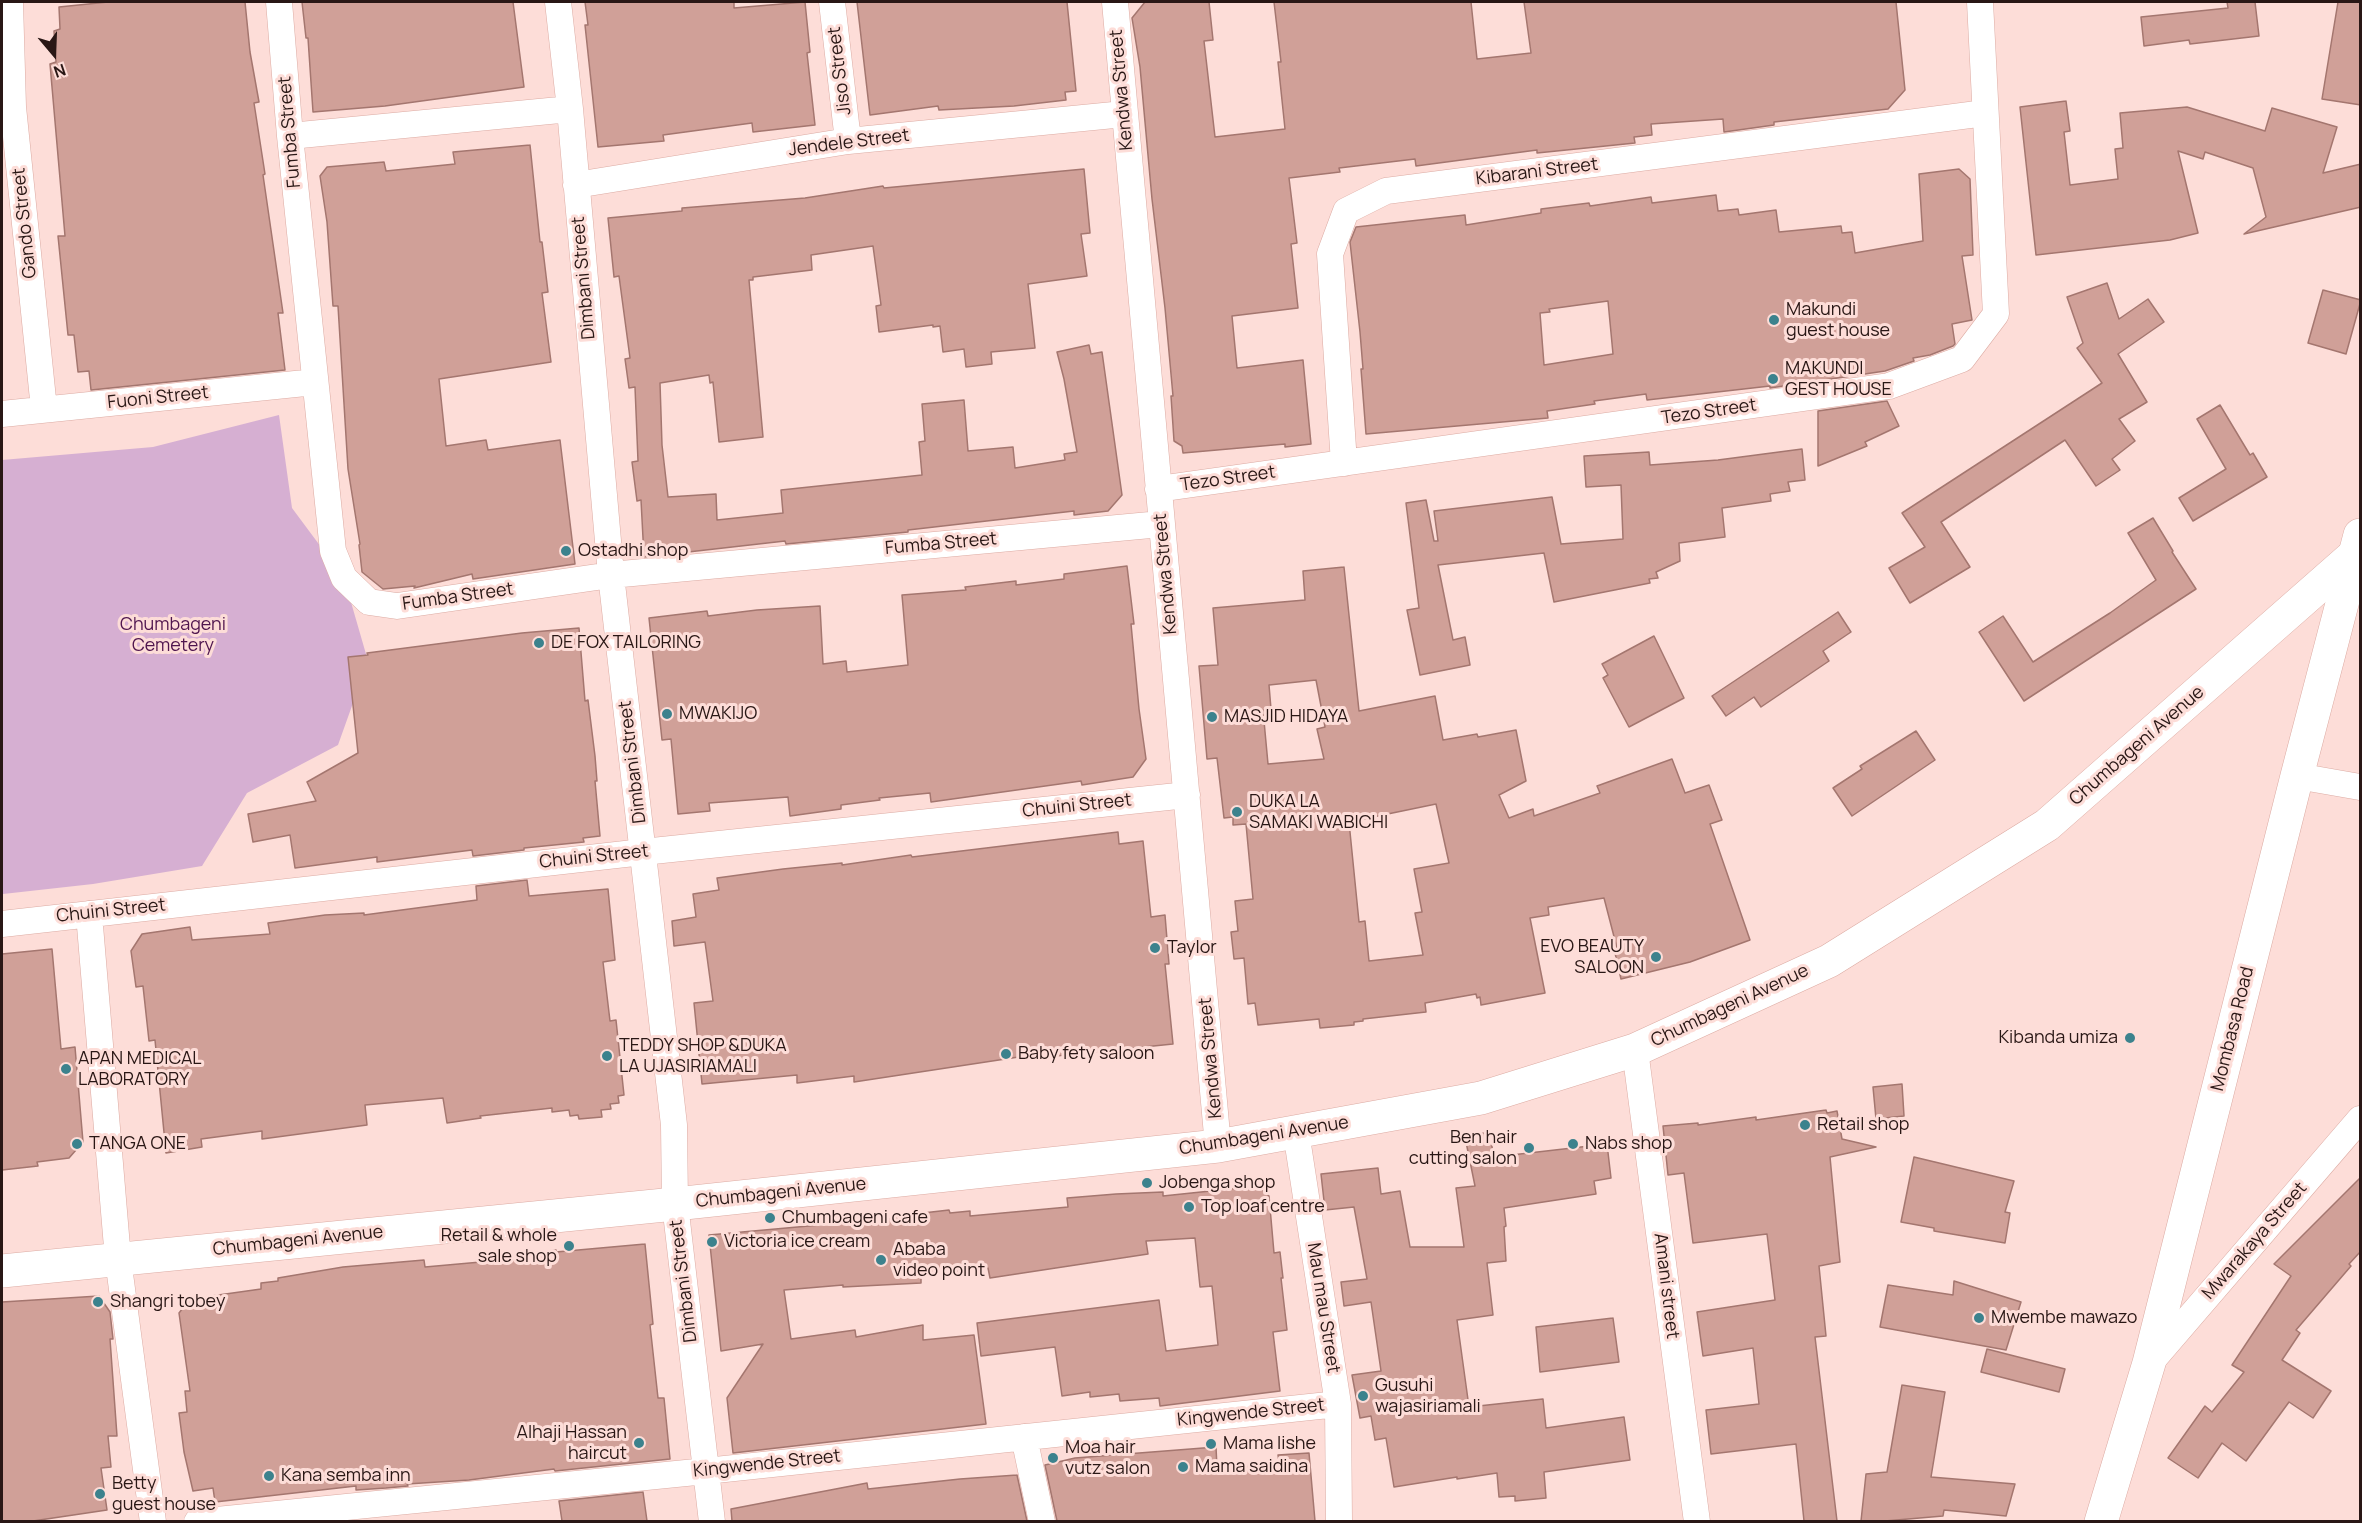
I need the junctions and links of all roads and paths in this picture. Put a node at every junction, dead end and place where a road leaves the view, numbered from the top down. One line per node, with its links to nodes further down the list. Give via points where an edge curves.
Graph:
1 (10, 2): 7 (street, Gando Street)
2 (279, 2): 11 (street, Fumba Street)
3 (558, 2): 8 (street, Dimbani Street)
4 (832, 2): 12 (street, Jiso Street)
5 (1115, 2): 10 (street, Kendwa Street)
6 (1980, 2): 9 (street, Tezo Street)
7 (7, 108): 15 (street, Gando Street)
8 (570, 109): 11 (street); 13 (street, Dimbani Street)
9 (1986, 113): 17 (street, Tezo Street, via 1996,314 1962,359 1889,386); 17 (street, Kibarani Street, via 1386,191 1346,211 1330,254)
10 (1124, 114): 12 (street, Jendele Street); 18 (street, Kendwa Street)
11 (290, 136): 14 (street, Fumba Street)
12 (848, 141): 13 (street, Jendele Street)
13 (576, 185): 21 (street, Dimbani Street)
14 (315, 382): 15 (street, Fuoni Street); 21 (street, Fumba Street, via 333,551 344,578 369,602 397,606)
15 (44, 409): 16 (street, Fuoni Street)
16 (2, 414)
17 (1344, 463): 18 (street, Tezo Street)
18 (1158, 489): 19 (street, Kendwa Street)
19 (1161, 524): 21 (street, Fumba Street); 24 (street, Kendwa Street)
20 (2358, 547): 22 (main road, Mombasa Road); 28 (main road, Chumbageni Avenue, via 2047,825 1829,961)
21 (611, 575): 25 (street, Dimbani Street)
22 (2297, 776): 23 (street); 35 (main road, Mombasa Road)
23 (2361, 787)
24 (1187, 795): 25 (street, Chuini Street); 31 (street, Kendwa Street)
25 (643, 852): 26 (street, Chuini Street); 32 (street, Dimbani Street, via 674,1125)
26 (89, 914): 27 (street, Chuini Street); 33 (street)
27 (2, 924)
28 (1635, 1050): 30 (main road, Chumbageni Avenue, via 1482,1098); 44 (street, Amani street)
29 (2361, 1119): 35 (street, Mwarakaya Street)
30 (1296, 1132): 31 (main road, Chumbageni Avenue); 36 (street, Mau mau Street)
31 (1218, 1146): 32 (main road, Chumbageni Avenue)
32 (675, 1204): 33 (main road, Chumbageni Avenue); 38 (street, Dimbani Street)
33 (118, 1259): 34 (main road, Chumbageni Avenue); 39 (street)
34 (2, 1271)
35 (2150, 1363): 45 (main road, Mombasa Road)
36 (1338, 1404): 37 (street, Kingwende Street); 43 (street, Mau mau Street)
37 (1024, 1437): 38 (street, Kingwende Street); 42 (street)
38 (706, 1471): 40 (street, Kingwende Street); 41 (street, Dimbani Street)
39 (153, 1521)
40 (196, 1521)
41 (712, 1521)
42 (1042, 1521)
43 (1339, 1521)
44 (1697, 1521)
45 (2101, 1521)

